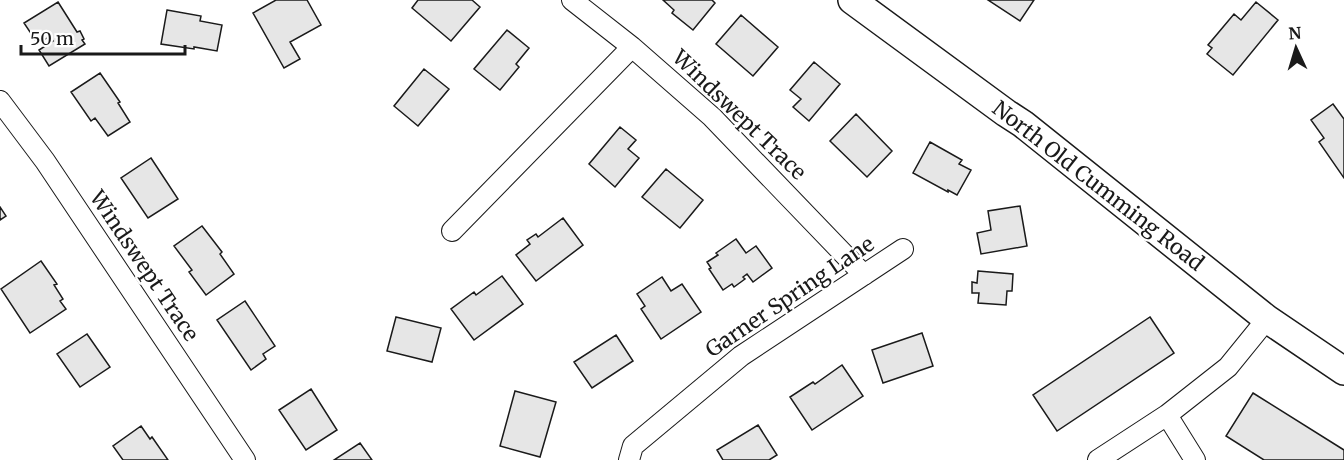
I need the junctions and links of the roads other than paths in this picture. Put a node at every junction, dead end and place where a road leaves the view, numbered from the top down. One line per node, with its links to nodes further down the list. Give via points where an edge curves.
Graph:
1 (572, 0): 3 (street, Windswept Trace)
2 (852, 0): 8 (street, North Old Cumming Road, via 1023,124)
3 (632, 47): 5 (street); 7 (street, Windswept Trace, via 712,117)
4 (0, 101): 11 (street, Windswept Trace, via 45,160)
5 (452, 231)
6 (903, 249): 7 (street, Garner Spring Lane)
7 (864, 275): 12 (street, Garner Spring Lane, via 741,356 633,446)
8 (1267, 319): 9 (street, North Old Cumming Road); 10 (street, via 1228,368)
9 (1344, 371)
10 (1167, 415): 13 (street); 14 (street)
11 (245, 460)
12 (629, 460)
13 (1098, 460)
14 (1195, 460)

